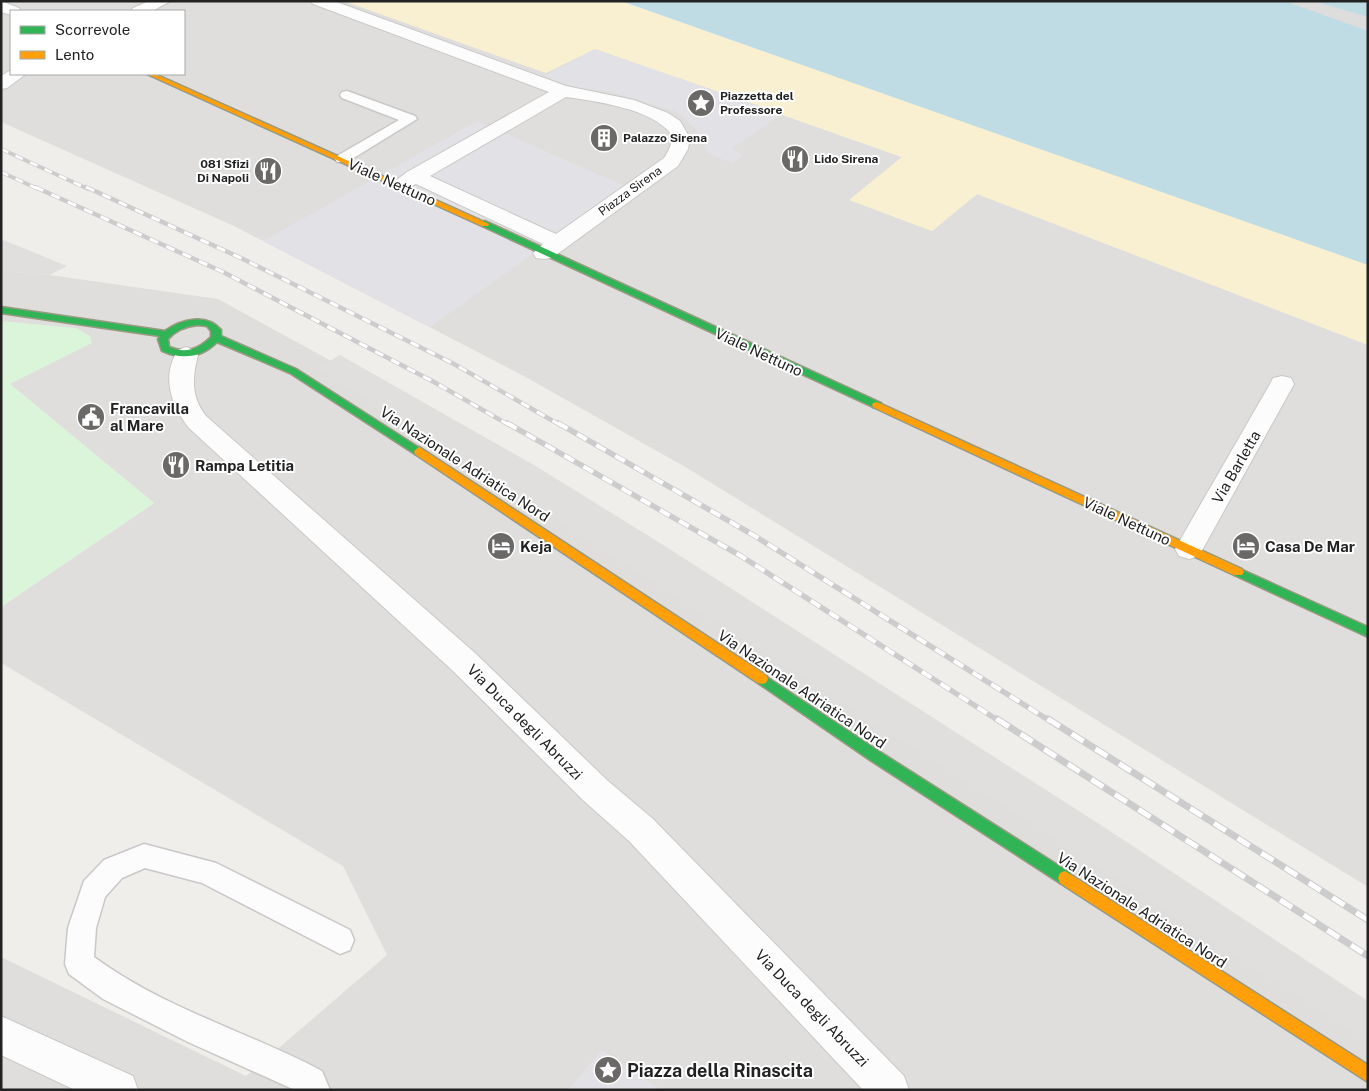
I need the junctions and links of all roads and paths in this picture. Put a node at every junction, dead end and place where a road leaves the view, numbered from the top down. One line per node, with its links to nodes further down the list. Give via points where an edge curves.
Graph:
1 (163, 1): 3 (street)
2 (319, 1): 7 (street, Piazza Sirena)
3 (141, 10)
4 (15, 75): 6 (street)
5 (152, 75): 9 (main road, Viale Nettuno)
6 (1, 84)
7 (562, 91): 10 (street); 11 (street, Piazza Sirena, via 597,96 639,108 665,119 681,136 680,148 671,162)
8 (347, 95): 9 (lane, via 410,119)
9 (342, 159): 10 (main road, Viale Nettuno)
10 (407, 180): 11 (street)
11 (551, 248): 16 (main road, Viale Nettuno)
12 (1, 310): 14 (main road)
13 (216, 338): 14 (main road, via 202,351); 14 (main road, via 214,327 198,322 177,326); 20 (main road, Via Nazionale Adriatica Nord, via 293,370 312,382 875,756)
14 (176, 344): 23 (street, Via Duca degli Abruzzi, via 182,370 183,401 196,423 464,662 596,791 641,830)
15 (1282, 384): 16 (street, Via Barletta)
16 (1189, 549): 17 (main road, Viale Nettuno)
17 (1368, 632)
18 (340, 940): 22 (lane, via 207,872 144,856 113,869 94,890 82,928 79,964 113,989 198,1032 296,1074 310,1082)
19 (1, 1036): 21 (street)
20 (1368, 1074)
21 (119, 1090)
22 (315, 1090)
23 (890, 1090)

